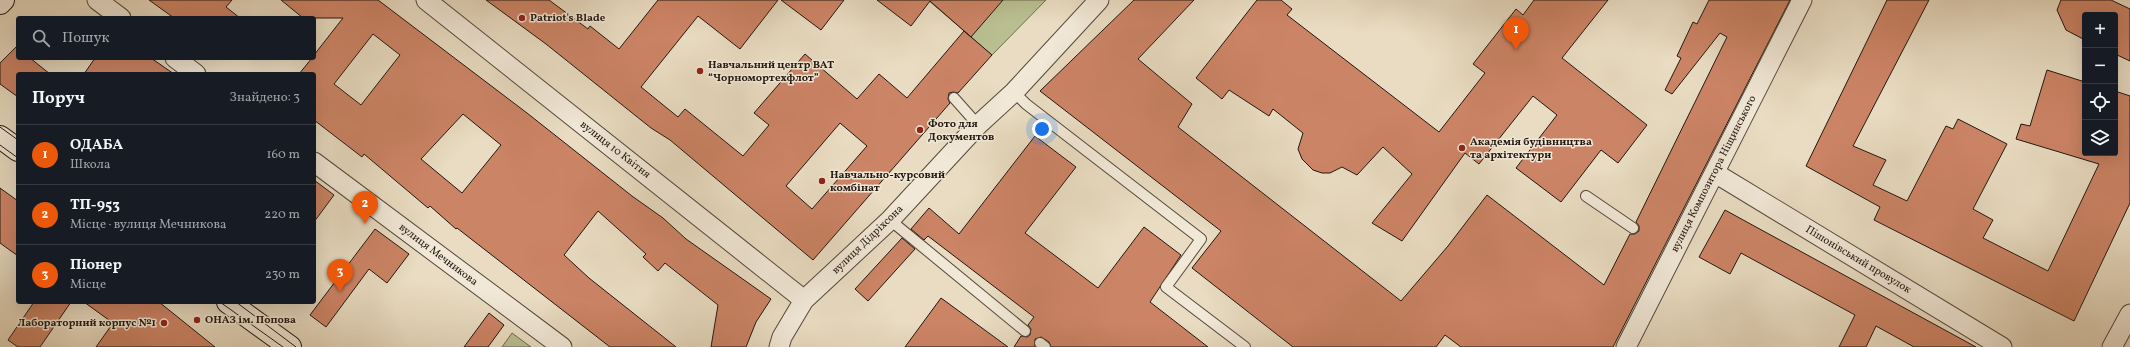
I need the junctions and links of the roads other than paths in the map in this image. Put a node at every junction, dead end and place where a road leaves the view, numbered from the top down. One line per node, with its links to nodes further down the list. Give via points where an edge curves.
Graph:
1 (3, 0): 6 (main road)
2 (97, 0): 7 (street)
3 (426, 0): 20 (street, вулиця 10 Квітня)
4 (1099, 0): 10 (street, вулиця Дідріхсона)
5 (1802, 0): 16 (street, вулиця Композитора Ніщинського)
6 (0, 3)
7 (118, 16)
8 (178, 60): 9 (street)
9 (193, 72)
10 (1014, 92): 12 (street, вулиця Дідріхсона); 27 (lane, via 1026,104 1201,239 1166,287)
11 (954, 98): 12 (lane)
12 (978, 124): 18 (street, вулиця Дідріхсона)
13 (0, 136): 14 (main road)
14 (16, 148)
15 (316, 163): 25 (street, вулиця Мечникова)
16 (1715, 173): 28 (street, вулиця Композитора Ніщинського, via 1672,246); 29 (street, Пішонівський провулок)
17 (1586, 196): 19 (lane)
18 (890, 220): 20 (street, вулиця Дідріхсона); 23 (lane)
19 (1633, 228)
20 (804, 300): 26 (street, вулиця Дідріхсона, via 782,337)
21 (231, 304): 24 (main road)
22 (2130, 314): 30 (street)
23 (1025, 331)
24 (285, 346)
25 (562, 347)
26 (779, 347)
27 (1245, 347)
28 (1626, 347)
29 (2002, 347)
30 (2112, 347)

